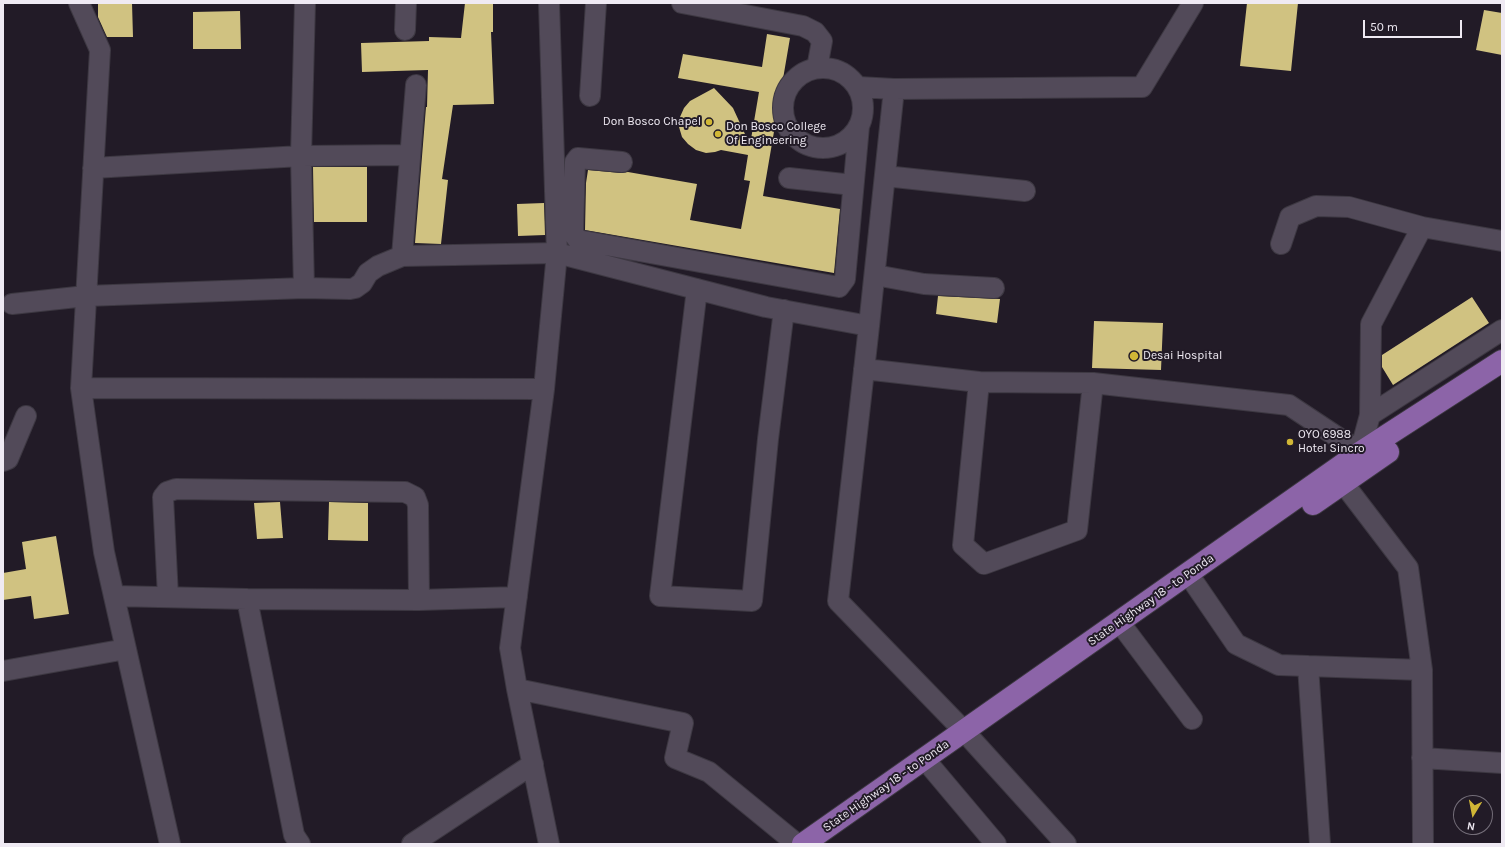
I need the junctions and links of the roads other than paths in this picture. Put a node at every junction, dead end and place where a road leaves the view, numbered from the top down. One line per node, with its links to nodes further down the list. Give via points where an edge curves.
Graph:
1 (79, 3): 18 (street, via 100,50)
2 (305, 3): 16 (street)
3 (406, 3): 8 (street)
4 (549, 3): 26 (street)
5 (596, 3): 13 (street)
6 (682, 3): 9 (street, via 803,26 815,32 822,41)
7 (1193, 3): 12 (street, via 1142,87)
8 (406, 30)
9 (817, 68): 11 (street, via 838,70); 14 (street, via 799,74 784,95 784,122 791,133 801,142 827,148 851,137)
10 (416, 85): 15 (street)
11 (858, 87): 12 (street); 14 (street, via 863,100)
12 (894, 89): 19 (street)
13 (590, 96)
14 (859, 126): 21 (street)
15 (409, 155): 16 (street); 27 (street)
16 (301, 156): 18 (street); 29 (street)
17 (622, 162): 21 (street, via 578,158 575,162 573,233 578,240 838,286 845,278)
18 (93, 168): 32 (street)
19 (885, 176): 22 (street); 28 (street)
20 (789, 178): 21 (street)
21 (854, 185)
22 (1025, 191)
23 (1422, 227): 24 (street); 25 (street, via 1349,207 1316,206 1290,217); 44 (street, via 1371,324)
24 (1502, 241)
25 (1281, 244)
26 (557, 253): 27 (street); 31 (street); 43 (street)
27 (402, 256): 29 (street, via 378,266 368,273 356,288)
28 (875, 275): 30 (street, via 924,284); 35 (street)
29 (304, 288): 32 (street)
30 (994, 288)
31 (697, 290): 34 (street); 34 (street, via 660,596 752,601)
32 (86, 296): 33 (street); 42 (street)
33 (12, 304)
34 (784, 310): 35 (street)
35 (869, 326): 38 (street)
36 (1502, 330): 44 (street)
37 (1502, 361): 46 (main road, State Highway 18 - to Ponda)
38 (864, 370): 40 (street); 62 (street, via 838,601)
39 (1502, 379): 46 (main road, State Highway 18 - to Ponda)
40 (978, 382): 41 (street); 41 (street, via 963,545 984,564 1077,530)
41 (1093, 383): 46 (street, via 1289,405)
42 (81, 388): 43 (street); 50 (street, via 104,552)
43 (544, 390): 52 (street)
44 (1370, 415): 46 (street)
45 (26, 416): 47 (street, via 8,459)
46 (1365, 458): 48 (main road, State Highway 18 - to Ponda)
47 (3, 461)
48 (1338, 477): 49 (main road, State Highway 18 - to Ponda); 58 (street, via 1408,568); 62 (main road, State Highway 18 - to Ponda)
49 (1195, 584): 55 (main road, State Highway 18 - to Ponda); 57 (street, via 1236,644 1279,665)
50 (114, 596): 51 (street); 56 (street)
51 (168, 597): 53 (street); 54 (street, via 163,497 167,492 176,489 405,492 415,497 418,505)
52 (517, 597): 54 (street); 60 (street, via 510,648)
53 (247, 599): 54 (street); 68 (street, via 294,834)
54 (419, 600)
55 (1126, 631): 61 (street); 62 (main road, State Highway 18 - to Ponda)
56 (126, 649): 59 (street); 67 (street)
57 (1308, 666): 58 (street); 76 (street)
58 (1422, 670): 63 (street)
59 (3, 671)
60 (517, 689): 65 (street); 71 (street, via 683,723 675,758 709,772)
61 (1192, 719)
62 (968, 736): 66 (main road, State Highway 18 - to Ponda); 72 (main road, State Highway 18 - to Ponda); 75 (street)
63 (1422, 758): 64 (street); 77 (street)
64 (1502, 763)
65 (533, 764): 69 (street); 70 (street)
66 (932, 768): 73 (main road, State Highway 18 - to Ponda); 74 (street)
67 (170, 844)
68 (300, 844)
69 (412, 844)
70 (550, 844)
71 (797, 844)
72 (803, 844)
73 (824, 844)
74 (996, 844)
75 (1066, 844)
76 (1320, 844)
77 (1423, 844)

